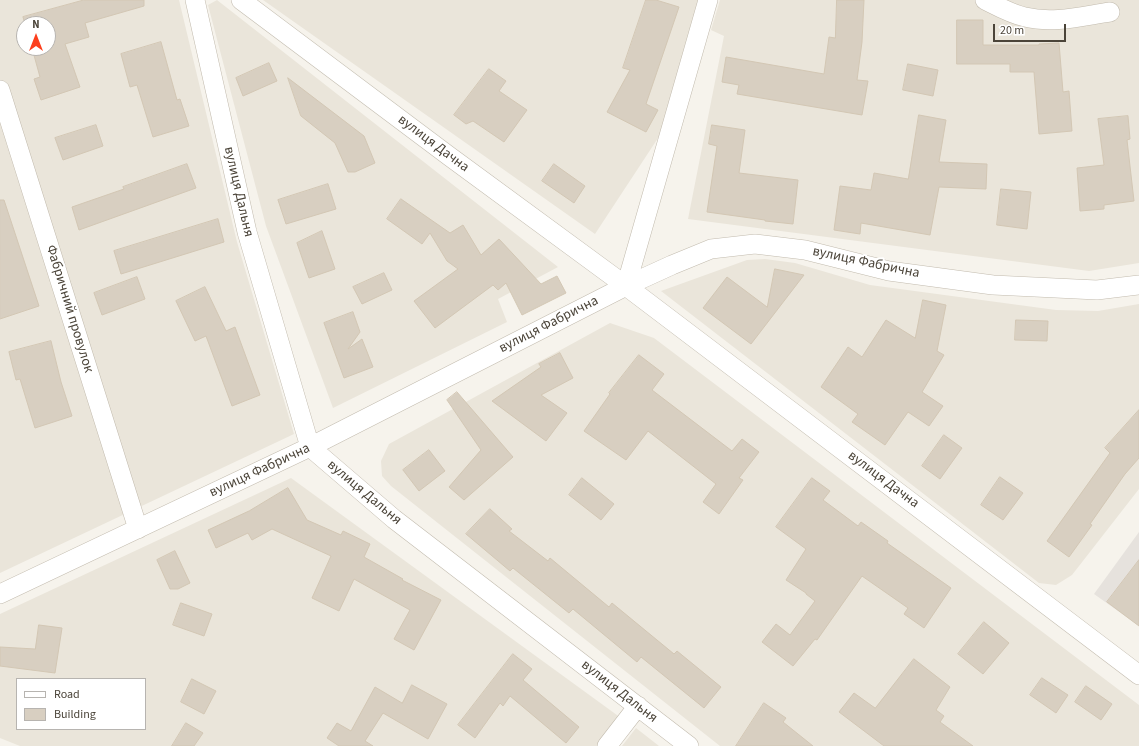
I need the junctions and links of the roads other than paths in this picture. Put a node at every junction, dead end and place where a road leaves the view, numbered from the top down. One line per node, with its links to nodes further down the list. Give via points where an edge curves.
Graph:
1 (195, 0): 9 (street, вулиця Дальня, via 247,232)
2 (241, 0): 8 (street, вулиця Дачна)
3 (708, 0): 8 (street)
4 (985, 0): 5 (street, via 1024,17 1054,20)
5 (1110, 12)
6 (0, 90): 10 (street, Фабричний провулок)
7 (1139, 285): 8 (street, вулиця Фабрична, via 1096,290 993,285 889,271 805,250 755,244 711,249)
8 (626, 286): 9 (street, вулиця Фабрична); 12 (street, вулиця Дачна)
9 (310, 447): 10 (street, вулиця Фабрична); 13 (street, вулиця Дальня, via 394,519)
10 (138, 529): 11 (street, вулиця Фабрична)
11 (0, 594)
12 (1139, 675)
13 (638, 706): 14 (street); 15 (street, вулиця Дальня)
14 (607, 746)
15 (689, 746)

